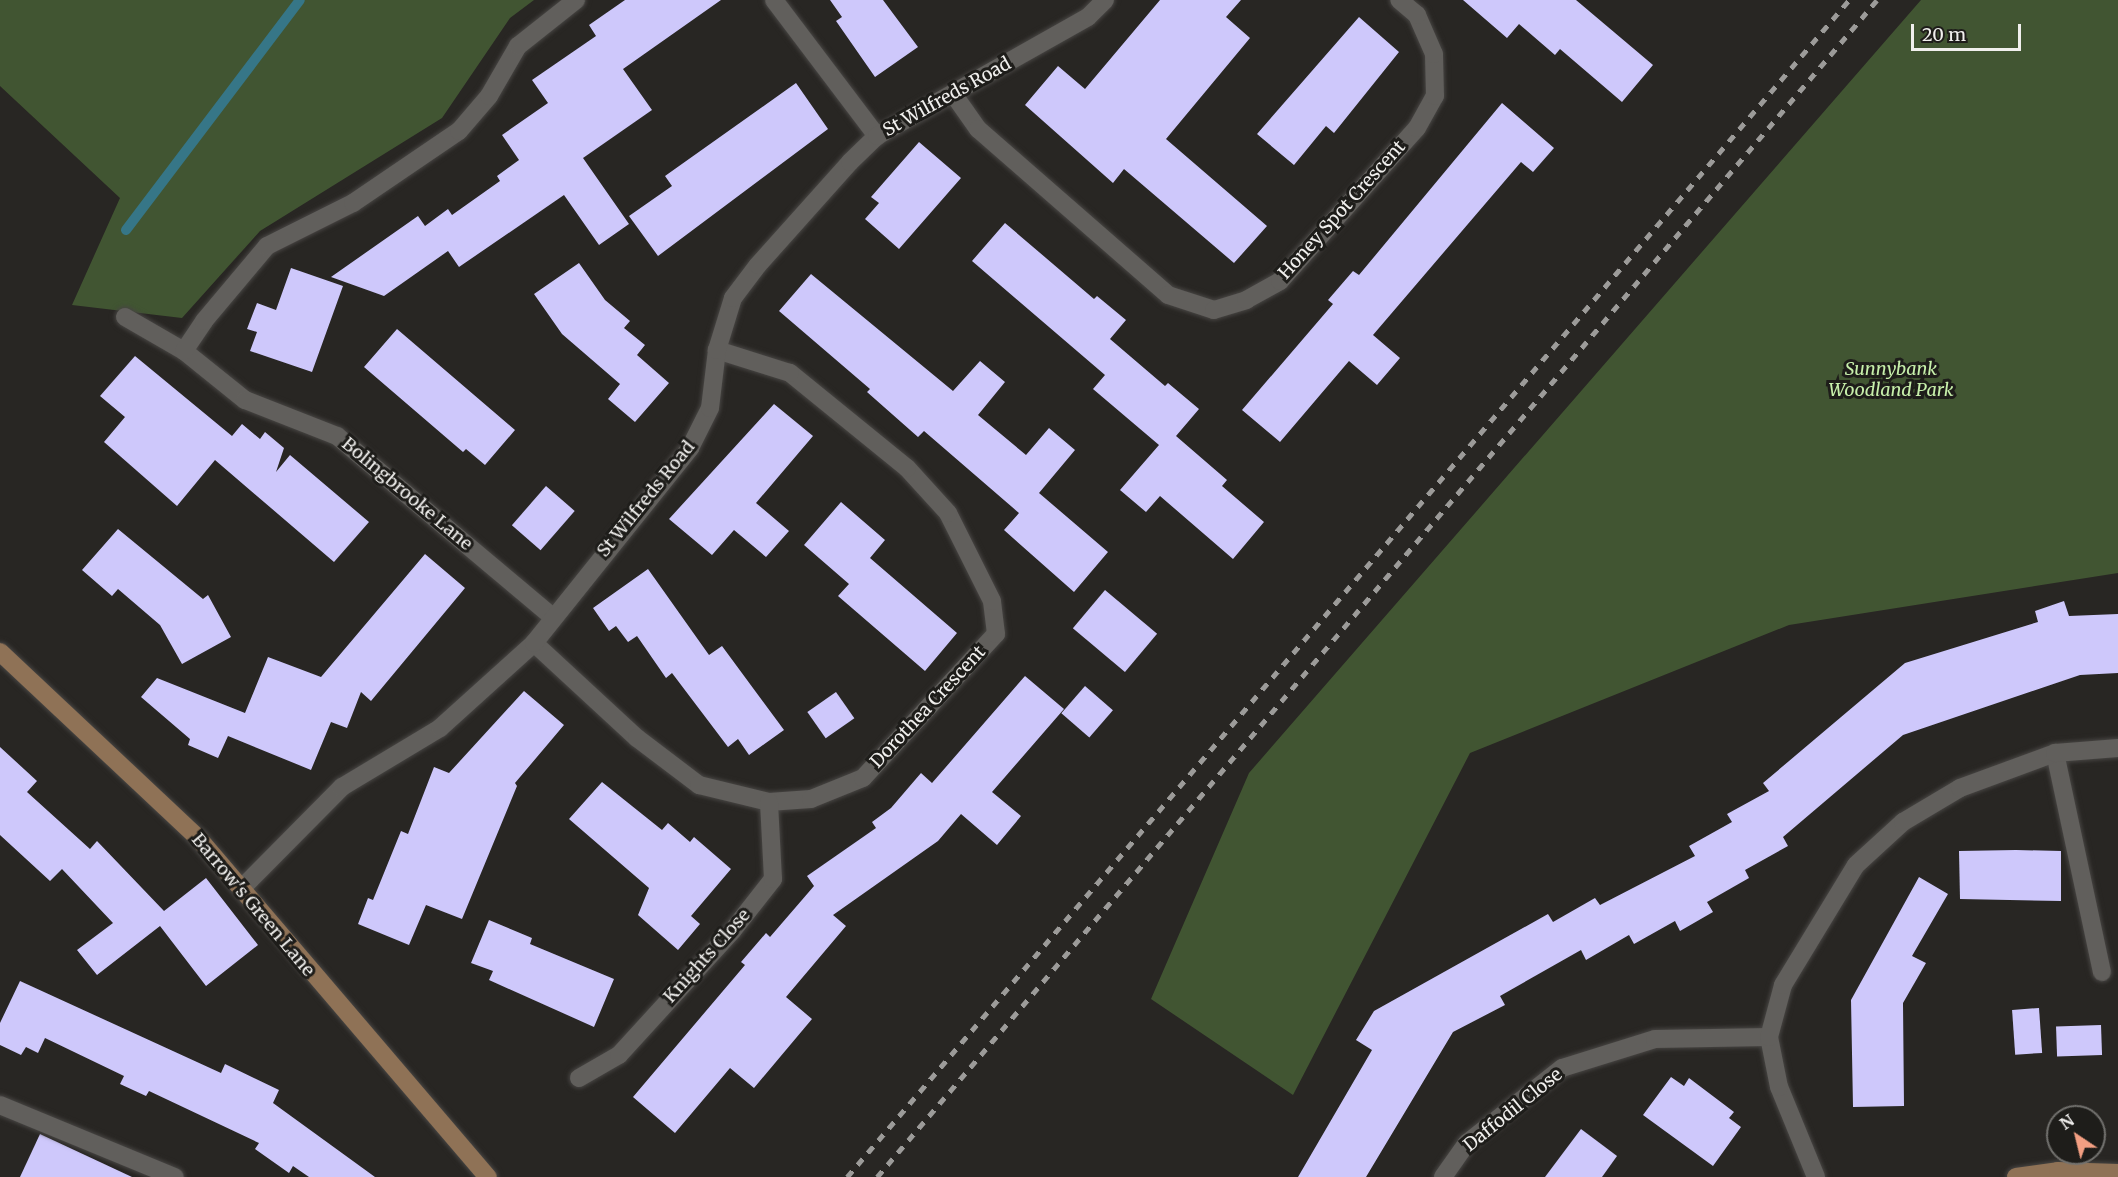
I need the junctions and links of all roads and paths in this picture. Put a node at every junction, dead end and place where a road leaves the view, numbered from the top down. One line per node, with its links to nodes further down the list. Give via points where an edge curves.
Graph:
1 (576, 0): 9 (street, via 518,46 489,96 459,131 353,203 267,246)
2 (774, 0): 6 (street)
3 (1105, 0): 5 (street, St Wilfreds Road, via 1088,17)
4 (1399, 0): 5 (street, Honey Spot Crescent, via 1417,15 1434,54 1435,96 1417,128 1280,281 1246,300 1214,310 1168,295 978,129)
5 (954, 95): 6 (street, St Wilfreds Road)
6 (878, 136): 8 (street, St Wilfreds Road, via 758,265 734,298)
7 (125, 317): 9 (street, Bolingbrooke Lane)
8 (717, 350): 10 (street, St Wilfreds Road, via 710,408 690,448); 15 (street, Dorothea Crescent, via 790,373 907,468 948,513 992,601 996,634 862,778 811,799)
9 (184, 351): 10 (street, Bolingbrooke Lane, via 245,400 337,436)
10 (553, 617): 11 (street, St Wilfreds Road)
11 (534, 643): 15 (street, Dorothea Crescent, via 637,738 699,785); 16 (street, St Wilfreds Road, via 440,728 342,788)
12 (0, 652): 16 (street, Barrow's Green Lane, via 114,756)
13 (2118, 748): 14 (street)
14 (2055, 753): 17 (street); 18 (street, via 1960,788 1903,822 1856,864 1783,985)
15 (770, 802): 19 (street, Knights Close, via 773,879 733,930 619,1055)
16 (243, 887): 23 (street, Barrow's Green Lane, via 322,986)
17 (2102, 972)
18 (1769, 1037): 24 (street, Daffodil Close, via 1655,1038 1562,1068 1467,1143); 25 (street, via 1779,1087)
19 (579, 1078)
20 (0, 1105): 22 (street)
21 (2118, 1173): 26 (street, via 2058,1171)
22 (170, 1176)
23 (488, 1177)
24 (1443, 1177)
25 (1816, 1177)
26 (2016, 1177)

